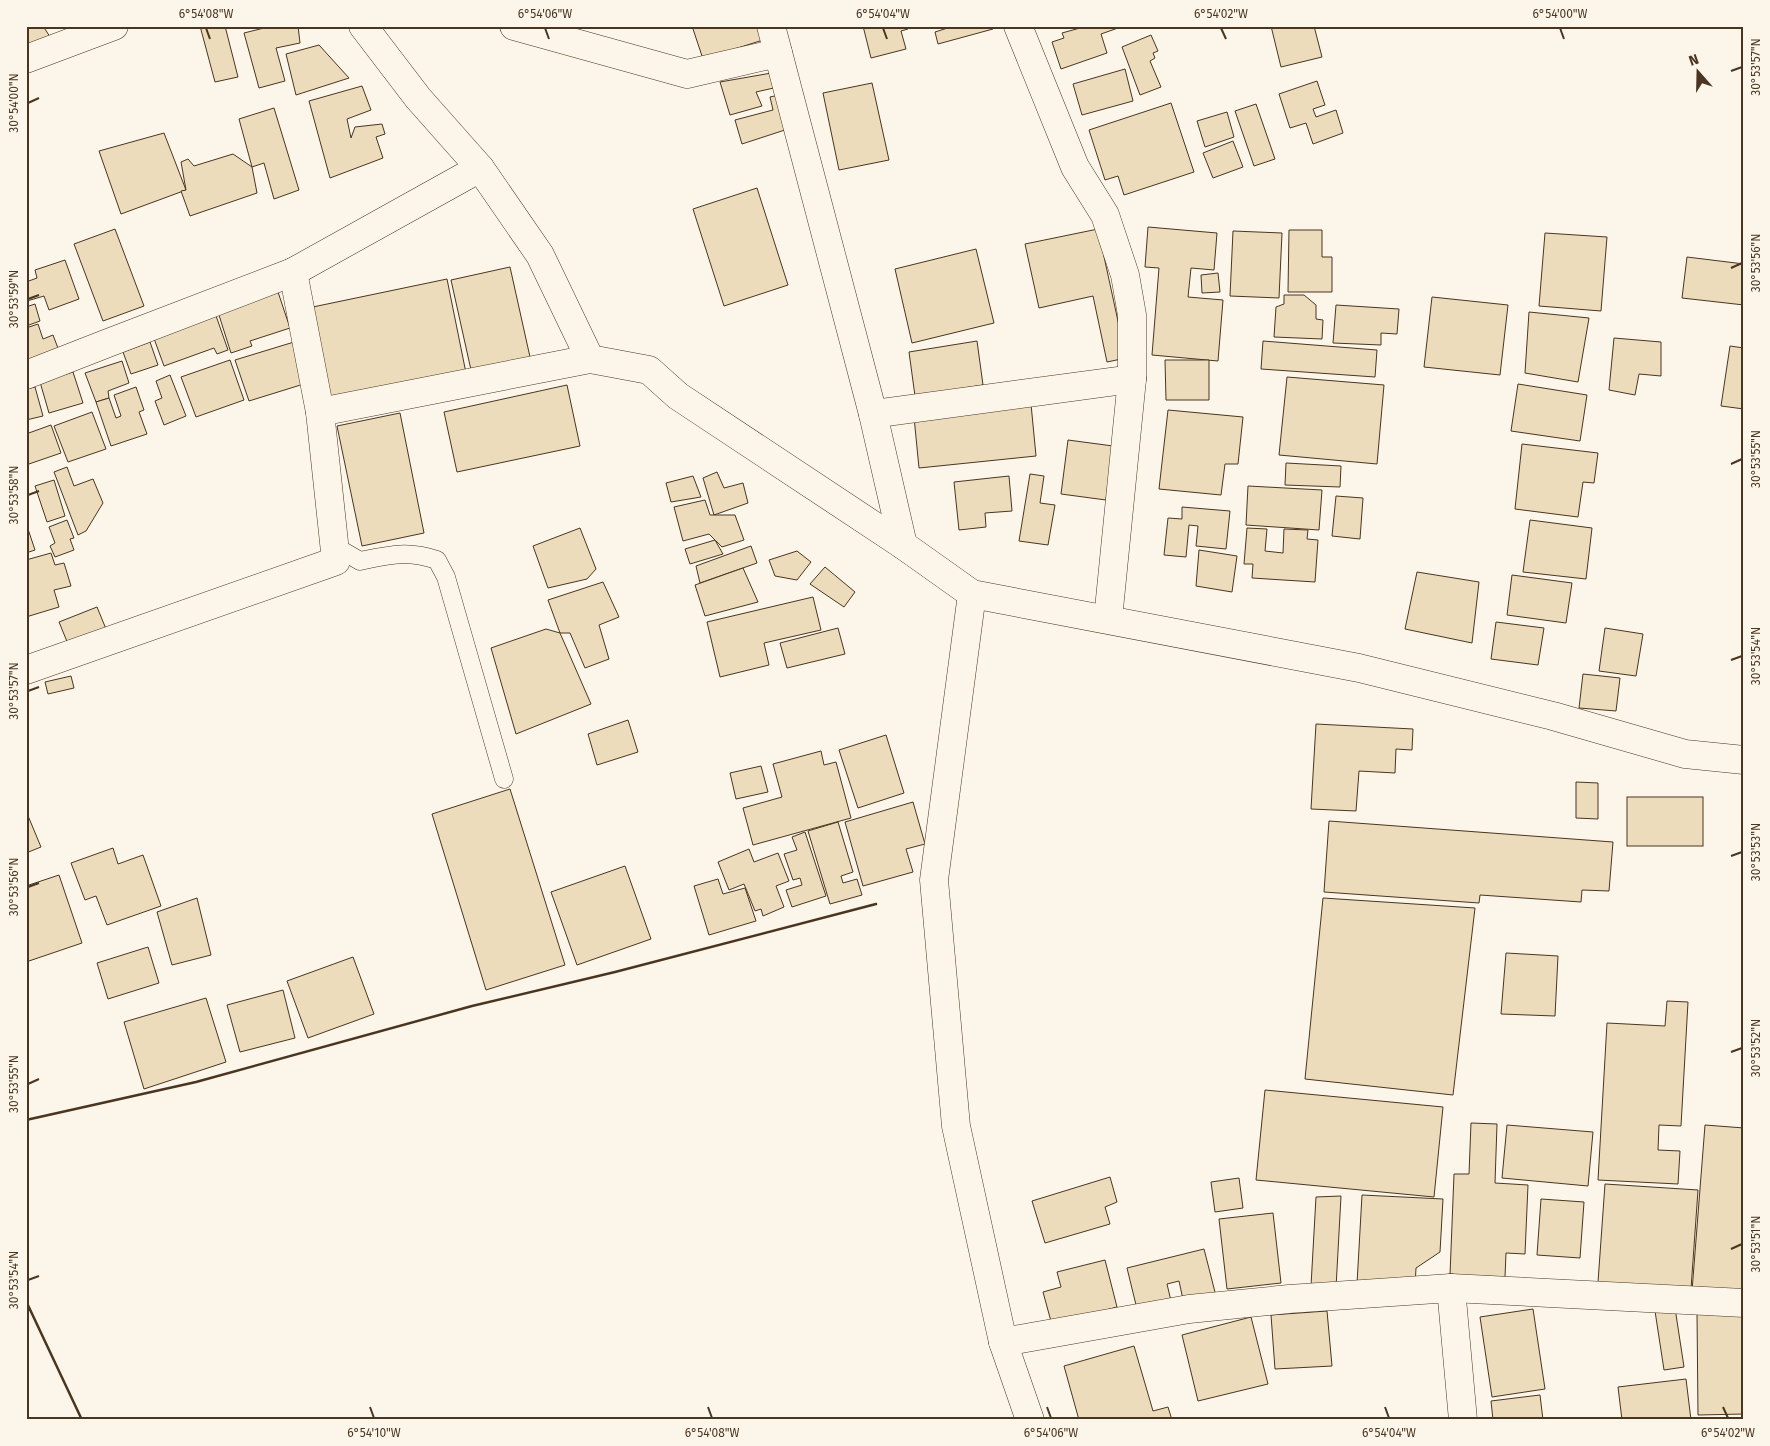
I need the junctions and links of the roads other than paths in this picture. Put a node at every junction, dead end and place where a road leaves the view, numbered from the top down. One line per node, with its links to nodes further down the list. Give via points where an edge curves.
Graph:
1 (114, 26): 7 (street)
2 (363, 26): 8 (street, via 418,98)
3 (514, 26): 6 (street, via 688,74)
4 (771, 26): 6 (street)
5 (1018, 26): 12 (street, via 1074,167 1106,215 1125,275 1132,315)
6 (778, 53): 14 (street)
7 (26, 60)
8 (480, 168): 9 (street); 10 (street, via 540,255)
9 (294, 272): 11 (street); 13 (street)
10 (590, 359): 13 (street); 15 (street, via 649,370 678,396)
11 (26, 376)
12 (1132, 379): 14 (street); 18 (street)
13 (320, 412): 16 (street)
14 (873, 414): 15 (street)
15 (903, 545): 17 (street)
16 (334, 546): 19 (street, via 336,561); 21 (lane, via 360,561 396,554 420,554 436,560 446,577)
17 (972, 594): 18 (street); 24 (street, via 934,880 956,1126)
18 (1108, 619): 20 (street, via 1359,668 1553,716 1685,754)
19 (26, 670)
20 (1744, 760)
21 (504, 779)
22 (1451, 1288): 23 (street); 24 (street, via 1189,1309); 26 (street)
23 (1744, 1303)
24 (1003, 1342): 25 (street)
25 (1030, 1420)
26 (1463, 1420)

